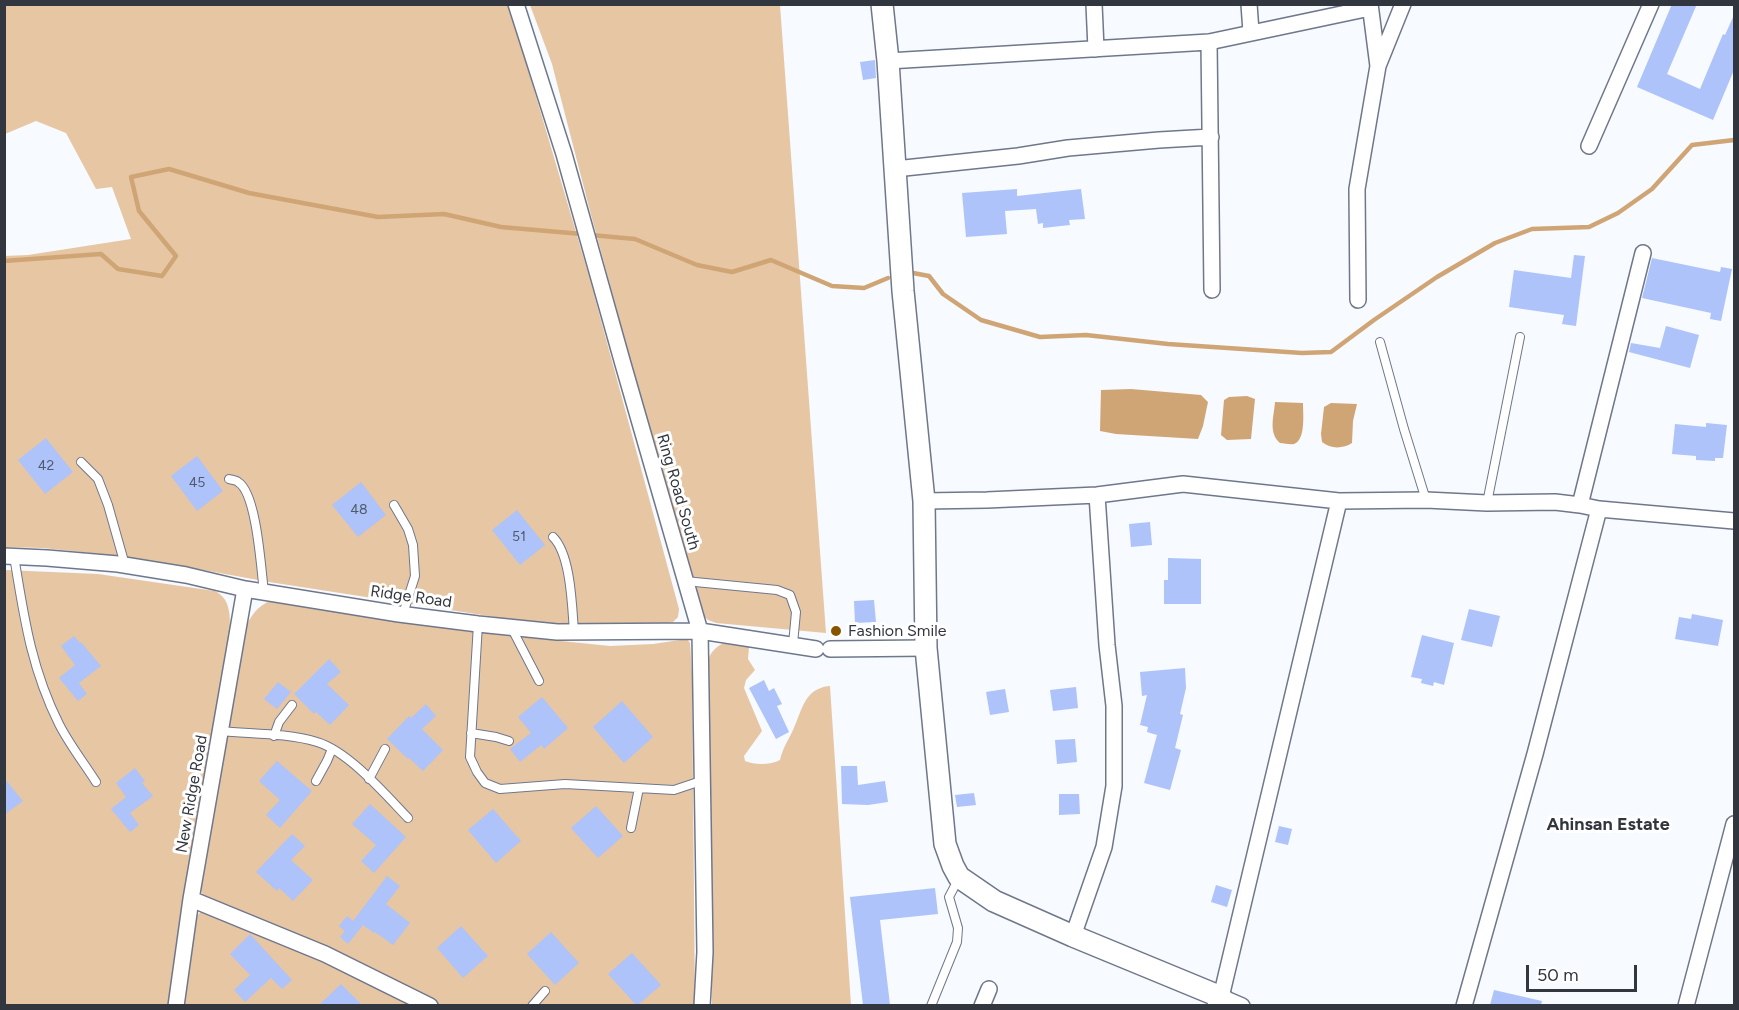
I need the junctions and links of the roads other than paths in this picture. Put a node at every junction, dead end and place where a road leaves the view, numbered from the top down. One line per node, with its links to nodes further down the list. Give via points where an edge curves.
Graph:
1 (516, 4): 35 (street, Ring Road South, via 564,154)
2 (882, 4): 11 (street)
3 (1094, 4): 10 (street)
4 (1249, 4): 8 (street)
5 (1403, 4): 12 (street)
6 (1651, 4): 14 (street)
7 (1370, 6): 8 (street); 12 (street)
8 (1251, 32): 9 (street)
9 (1209, 42): 10 (street); 13 (street)
10 (1096, 49): 11 (street)
11 (888, 61): 15 (street)
12 (1378, 66): 18 (street, via 1357,189)
13 (1211, 137): 15 (street, via 1068,148); 17 (street)
14 (1589, 146)
15 (895, 169): 25 (street)
16 (1643, 253): 29 (street)
17 (1212, 290)
18 (1358, 300)
19 (1520, 337): 27 (lane)
20 (1380, 342): 24 (lane)
21 (81, 462): 34 (lane, via 98,479)
22 (229, 479): 37 (lane, via 240,482 254,513)
23 (1097, 495): 25 (street); 26 (street, via 1183,484); 63 (street, via 1114,706 1114,786 1104,847)
24 (1426, 500): 26 (street); 27 (street)
25 (924, 501): 44 (street)
26 (1339, 501): 66 (street)
27 (1487, 503): 29 (street)
28 (394, 505): 38 (lane, via 413,545 415,576)
29 (1580, 505): 30 (street)
30 (1599, 509): 31 (street); 74 (street)
31 (1734, 521)
32 (553, 537): 41 (lane, via 564,555)
33 (9, 556): 34 (street, Ridge Road); 55 (lane, via 41,684 60,726)
34 (125, 565): 36 (street, Ridge Road, via 186,574)
35 (685, 581): 42 (street, Ring Road South); 43 (lane, via 777,590 790,595 796,612)
36 (245, 589): 37 (street, Ridge Road); 47 (street, New Ridge Road)
37 (264, 592): 38 (street, Ridge Road)
38 (403, 614): 39 (street, Ridge Road)
39 (478, 624): 40 (street, Ridge Road); 48 (lane)
40 (511, 627): 41 (street, Ridge Road); 45 (lane)
41 (574, 632): 42 (street, Ridge Road)
42 (700, 632): 43 (street, Ridge Road); 56 (street, Ring Road South)
43 (793, 644): 44 (street, Ridge Road, via 823,649)
44 (926, 648): 61 (street, via 945,844)
45 (539, 681)
46 (292, 705): 49 (lane)
47 (221, 731): 49 (lane); 62 (street, New Ridge Road)
48 (471, 733): 50 (lane); 57 (lane, via 470,757 477,772 485,783 500,789 565,784)
49 (274, 736): 51 (lane, via 317,742)
50 (509, 741)
51 (332, 749): 53 (lane); 54 (lane)
52 (385, 749): 53 (lane)
53 (369, 779): 58 (lane)
54 (316, 781)
55 (96, 782)
56 (701, 782): 57 (lane, via 674,790); 70 (street, Ring Road South, via 705,952)
57 (639, 788): 60 (lane)
58 (408, 818)
59 (1734, 824): 75 (street)
60 (631, 828)
61 (959, 877): 63 (street, via 994,901); 71 (lane, via 949,897 958,928 957,942)
62 (191, 899): 67 (street, New Ridge Road); 68 (street, via 325,954)
63 (1073, 936): 66 (street)
64 (989, 989): 72 (street)
65 (545, 991): 69 (lane)
66 (1220, 1001): 73 (street)
67 (176, 1005)
68 (430, 1005)
69 (531, 1005)
70 (702, 1005)
71 (931, 1005)
72 (982, 1005)
73 (1242, 1005)
74 (1464, 1005)
75 (1686, 1005)

